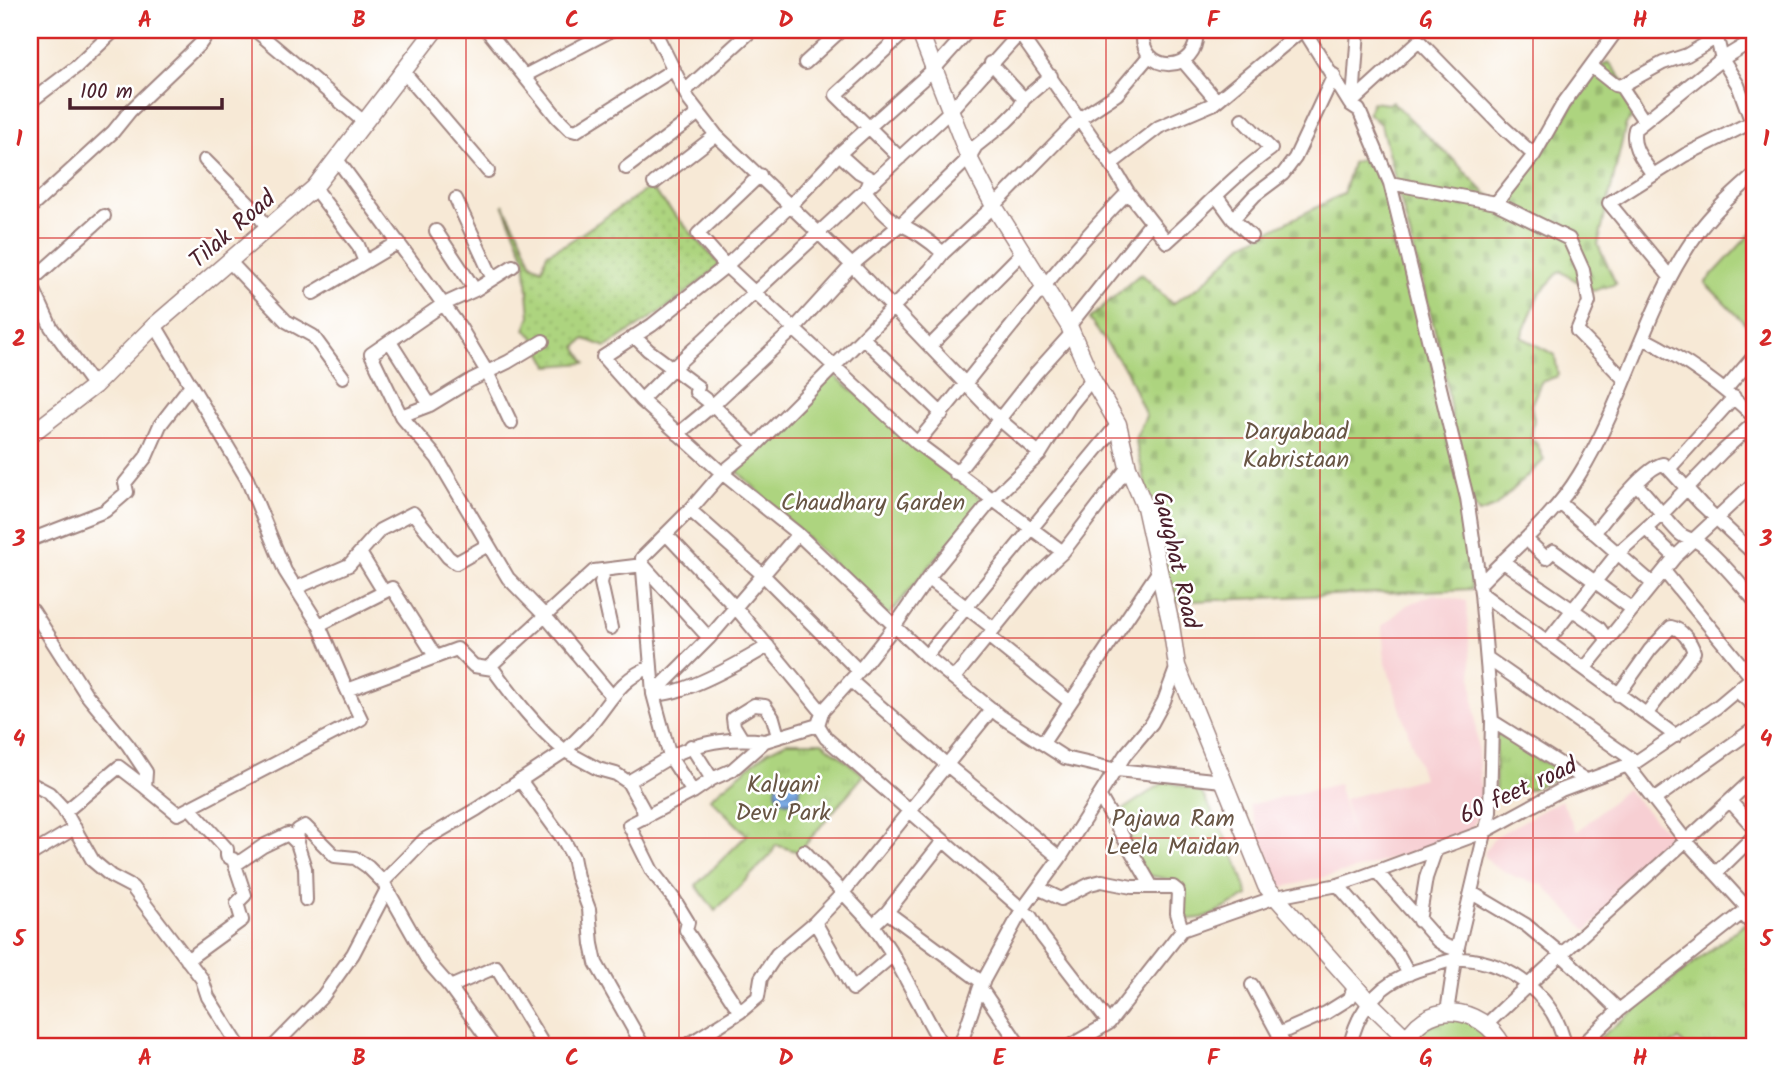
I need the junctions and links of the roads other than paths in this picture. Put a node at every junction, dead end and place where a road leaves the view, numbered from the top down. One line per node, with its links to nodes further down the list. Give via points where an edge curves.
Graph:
1 (115, 30): 37 (street)
2 (210, 30): 70 (street, via 113,132)
3 (435, 30): 29 (main road, Tilak Road)
4 (487, 30): 30 (street)
5 (611, 30): 30 (street)
6 (656, 30): 28 (street)
7 (752, 30): 34 (street)
8 (841, 30): 24 (street)
9 (908, 30): 46 (street, via 836,95)
10 (919, 30): 27 (main road, Gaughat Road)
11 (969, 30): 27 (street)
12 (1143, 30): 21 (street)
13 (1196, 30): 23 (street, via 1194,48)
14 (1303, 30): 31 (street); 36 (street)
15 (1358, 30): 38 (street)
16 (1617, 30): 26 (street)
17 (259, 31): 44 (street)
18 (1018, 32): 25 (street); 32 (street)
19 (1716, 33): 22 (street); 33 (street, via 1686,55 1663,62)
20 (1755, 39): 22 (street)
21 (1149, 56): 23 (street, via 1165,64); 42 (street, via 1117,94)
22 (1722, 59): 43 (street); 45 (street)
23 (1183, 61): 36 (street)
24 (805, 63)
25 (991, 63): 35 (street); 39 (street)
26 (1591, 66): 33 (street); 49 (street)
27 (935, 68): 39 (main road, Gaughat Road); 46 (street)
28 (674, 69): 30 (street, via 576,131 557,117); 34 (street)
29 (402, 70): 44 (main road, Tilak Road); 56 (street)
30 (526, 75)
31 (1334, 75): 38 (street); 72 (street, via 1296,158)
32 (1051, 76): 35 (street); 42 (street)
33 (1621, 86): 43 (street)
34 (685, 91): 40 (street)
35 (1024, 99): 52 (street)
36 (1216, 100): 54 (street, via 1159,127)
37 (30, 102)
38 (1350, 104): 49 (street, via 1419,41); 61 (street, via 1359,110)
39 (949, 112): 51 (street); 52 (main road, Gaughat Road)
40 (699, 113): 47 (street); 55 (street)
41 (1242, 119): 65 (street, via 1271,149)
42 (1079, 120): 54 (street); 69 (street)
43 (1644, 121): 59 (street, via 1633,137)
44 (363, 122): 50 (main road, Tilak Road)
45 (1754, 123): 59 (street, via 1700,146)
46 (870, 127): 48 (street); 51 (street)
47 (716, 135): 58 (street); 60 (street)
48 (839, 154): 63 (street, via 870,178); 68 (street)
49 (1534, 155): 67 (street)
50 (336, 158): 62 (main road, Tilak Road); 79 (street)
51 (900, 158): 63 (street)
52 (969, 158): 69 (main road, Gaughat Road); 73 (street)
53 (205, 160): 75 (street)
54 (1111, 164): 64 (street)
55 (626, 168)
56 (488, 172)
57 (1755, 174): 87 (street, via 1698,231)
58 (760, 175): 68 (street); 86 (street, via 698,234)
59 (1653, 175): 87 (street, via 1609,203)
60 (654, 183)
61 (1390, 183): 67 (street); 166 (street, via 1467,498)
62 (314, 188): 75 (main road, Tilak Road); 83 (street, via 358,245)
63 (865, 191): 73 (street); 77 (street)
64 (1128, 192): 74 (street); 90 (street)
65 (1217, 197): 72 (street); 74 (street, via 1167,242)
66 (457, 199): 88 (street)
67 (1496, 203): 111 (street, via 1569,239 1583,270 1589,302 1577,331)
68 (790, 206): 77 (street); 86 (street)
69 (995, 206): 80 (main road, Gaughat Road); 81 (street)
70 (30, 208)
71 (104, 216): 89 (street)
72 (1233, 219): 78 (street)
73 (902, 223): 81 (street); 84 (street)
74 (1151, 223): 98 (street)
75 (268, 228): 82 (main road, Tilak Road)
76 (436, 231): 91 (street)
77 (818, 233): 84 (street); 93 (street)
78 (1251, 236)
79 (399, 242): 83 (street); 94 (street)
80 (1023, 252): 90 (main road, Gaughat Road); 104 (street)
81 (943, 253): 95 (street)
82 (229, 261): 96 (main road, Tilak Road); 109 (street, via 286,321 313,336)
83 (365, 262): 92 (street)
84 (852, 265): 95 (street); 97 (street)
85 (513, 266): 88 (street)
86 (726, 266): 93 (street); 99 (street)
87 (1671, 277): 101 (street)
88 (492, 278): 91 (street)
89 (30, 282): 114 (street, via 51,327)
90 (1044, 284): 98 (main road, Gaughat Road); 113 (street)
91 (475, 289): 94 (street)
92 (313, 293)
93 (756, 293): 97 (street); 107 (street)
94 (442, 305): 103 (street); 108 (street)
95 (893, 308): 100 (street); 104 (street)
96 (155, 325): 112 (street); 114 (main road, Tilak Road)
97 (794, 328): 106 (street); 118 (street)
98 (1070, 330): 110 (main road, Gaughat Road); 121 (street)
99 (634, 335): 107 (street); 116 (street, via 603,356)
100 (863, 338): 106 (street); 119 (street)
101 (1643, 338): 111 (street); 115 (street)
102 (542, 341): 108 (street)
103 (390, 342): 117 (street); 120 (street, via 371,354)
104 (930, 346): 113 (street)
105 (1755, 355): 115 (street)
106 (834, 367): 127 (street); 128 (street)
107 (673, 368): 116 (street); 118 (street)
108 (487, 372): 117 (street); 123 (street)
109 (343, 377)
110 (1092, 379): 124 (main road, Gaughat Road); 129 (street)
111 (1625, 380): 138 (street, via 1591,455)
112 (191, 384): 149 (street, via 125,482 127,492 105,511); 165 (street, via 247,479)
113 (967, 384): 119 (street); 121 (street)
114 (94, 386): 126 (main road, Tilak Road)
115 (1730, 393): 122 (street); 131 (street)
116 (641, 400): 125 (street)
117 (430, 405): 120 (street)
118 (713, 405): 125 (street); 128 (street)
119 (942, 414): 127 (street)
120 (401, 416): 150 (street, via 437,458)
121 (999, 419): 129 (street); 133 (street)
122 (1755, 420): 136 (street)
123 (511, 423)
124 (1118, 424): 130 (main road, Gaughat Road); 142 (street)
125 (678, 434): 132 (street)
126 (30, 435)
127 (917, 443): 133 (street)
128 (755, 446): 132 (street)
129 (1040, 454): 137 (street)
130 (1128, 467): 151 (street); 160 (main road, Gaughat Road, via 1145,507)
131 (1669, 469): 134 (street, via 1657,465); 136 (street)
132 (722, 473): 139 (street); 146 (street)
133 (956, 474): 137 (street)
134 (1636, 484): 140 (street); 144 (street)
135 (1753, 487): 141 (street)
136 (1688, 488): 140 (street); 141 (street)
137 (992, 500): 142 (street); 162 (street)
138 (1561, 504): 144 (street); 147 (street)
139 (690, 510): 145 (street); 161 (street)
140 (1661, 515): 143 (street); 148 (street, via 1682,536)
141 (1717, 517): 148 (street); 154 (street)
142 (1031, 529): 151 (street); 169 (street)
143 (1646, 529): 153 (street); 155 (street)
144 (1594, 533): 153 (street)
145 (666, 534): 157 (street, via 642,558); 170 (street)
146 (798, 534): 161 (street); 177 (street)
147 (1526, 539): 156 (street); 163 (street, via 1546,558 1553,551)
148 (1694, 539): 155 (street); 168 (street)
149 (30, 540)
150 (488, 545): 152 (street, via 456,563 413,513 380,530); 174 (street, via 509,578)
151 (1063, 552): 178 (street)
152 (360, 553): 165 (street, via 349,565); 167 (street)
153 (1616, 554): 163 (street); 164 (street)
154 (1755, 555)
155 (1675, 556): 159 (street)
156 (1502, 561): 166 (street); 171 (street)
157 (643, 565): 158 (street); 179 (street); 188 (street)
158 (604, 570): 174 (street, via 594,571); 176 (street, via 601,583)
159 (1664, 571): 164 (street); 191 (street)
160 (1158, 572): 186 (main road, Gaughat Road); 198 (street)
161 (763, 575): 170 (street); 190 (street)
162 (928, 578): 169 (street); 177 (street)
163 (1595, 582): 171 (street); 172 (street)
164 (1653, 584): 172 (street)
165 (296, 588): 175 (street)
166 (1480, 589): 181 (street); 185 (street)
167 (384, 592): 175 (street); 183 (street, via 396,591)
168 (1755, 601)
169 (966, 607): 178 (street); 184 (street)
170 (736, 608): 179 (street); 182 (street)
171 (1572, 608): 180 (street); 181 (street)
172 (1632, 609): 180 (street)
173 (30, 611): 223 (street, via 146,772)
174 (546, 617): 187 (street); 196 (street)
175 (319, 625): 193 (street)
176 (611, 628)
177 (894, 628): 184 (street); 190 (street)
178 (990, 632): 192 (street); 198 (street)
179 (709, 638): 195 (street)
180 (1608, 639): 189 (street)
181 (1547, 642): 189 (street)
182 (768, 646): 195 (street, via 731,669 666,696); 202 (street)
183 (435, 656): 187 (street, via 457,649 474,666); 193 (street)
184 (926, 656): 192 (street)
185 (1488, 658): 203 (street); 213 (street)
186 (1177, 666): 215 (street, via 1164,701); 221 (main road, Gaughat Road)
187 (489, 667): 211 (street, via 545,735)
188 (651, 667): 195 (street); 196 (street)
189 (1585, 668): 197 (street)
190 (855, 676): 202 (street); 214 (street)
191 (1754, 677): 194 (street, 60 feet road)
192 (954, 678): 200 (street)
193 (347, 690): 228 (street, via 361,719)
194 (1737, 691): 199 (street); 206 (street, 60 feet road)
195 (653, 694): 212 (street)
196 (611, 695): 211 (street)
197 (1619, 695): 201 (street); 201 (street, via 1650,650 1676,628 1694,652)
198 (1069, 701): 209 (street)
199 (1755, 707)
200 (992, 709): 209 (street); 214 (street)
201 (1647, 713): 206 (street)
202 (820, 718): 205 (street); 229 (street, via 826,738)
203 (1492, 721): 219 (street); 234 (street)
204 (1755, 728): 226 (street)
205 (778, 736): 207 (street, via 765,706 754,705 733,718); 208 (street)
206 (1676, 736): 213 (street, 60 feet road)
207 (743, 738): 208 (street); 210 (street)
208 (765, 741): 217 (street, via 732,771)
209 (1043, 743): 215 (street, via 1065,758)
210 (691, 746): 212 (street); 217 (street)
211 (565, 751): 218 (street); 220 (street)
212 (670, 757): 220 (street); 224 (street)
213 (1632, 763): 219 (street, 60 feet road); 226 (street)
214 (947, 765): 229 (street); 242 (street)
215 (1117, 771): 221 (street); 225 (street)
216 (1755, 777): 227 (street)
217 (712, 779): 224 (street)
218 (520, 780): 247 (street, via 424,840); 284 (street, via 573,857 589,909 596,963)
219 (1586, 780): 234 (street, 60 feet road)
220 (628, 782): 231 (street)
221 (1223, 782): 252 (main road, Gaughat Road, via 1266,886)
222 (30, 783): 230 (street, via 49,793)
223 (145, 787): 228 (street, via 178,814); 230 (street, via 118,767)
224 (693, 792): 231 (street)
225 (1100, 797): 242 (street); 248 (street)
226 (1655, 799): 237 (street)
227 (1730, 801): 233 (street); 237 (street)
228 (190, 808): 243 (street)
229 (910, 811): 236 (street); 251 (street)
230 (65, 812): 232 (street)
231 (644, 818): 274 (street, via 629,825 637,845)
232 (75, 828): 241 (street); 265 (street, via 93,861 132,887)
233 (1755, 829)
234 (1486, 831): 239 (street, 60 feet road); 250 (street)
235 (1755, 835): 245 (street)
236 (943, 841): 255 (street); 256 (street)
237 (1687, 842): 245 (street); 262 (street)
238 (297, 843): 243 (street, via 288,834 238,863); 247 (street, via 298,830 305,826 335,856 355,858); 253 (street, via 305,868)
239 (1436, 849): 244 (street, 60 feet road); 257 (street)
240 (804, 851): 251 (street)
241 (30, 855)
242 (1060, 858): 249 (street)
243 (233, 859): 265 (street, via 245,895 237,903 242,920)
244 (1377, 872): 246 (street, 60 feet road); 257 (street)
245 (1716, 873): 254 (street)
246 (1338, 885): 252 (street, 60 feet road); 266 (street)
247 (385, 886): 271 (street, via 429,963); 281 (street, via 353,954 323,996)
248 (1152, 887): 249 (street, via 1102,881 1061,900); 261 (street, via 1178,891)
249 (1038, 888): 255 (street)
250 (1472, 892): 262 (street); 264 (street)
251 (842, 894): 258 (street); 259 (street)
252 (1276, 897): 261 (street, 60 feet road); 267 (main road, Gaughat Road)
253 (306, 900)
254 (1751, 909): 260 (street); 273 (street)
255 (1022, 910): 268 (street); 276 (street)
256 (887, 912): 259 (street); 268 (street)
257 (1419, 921): 264 (street)
258 (816, 922): 263 (street, via 853,989); 274 (street, via 777,954 761,978 758,997)
259 (873, 925): 263 (street)
260 (1755, 928)
261 (1182, 930): 276 (street)
262 (1562, 954): 270 (street); 273 (street)
263 (893, 955): 286 (street)
264 (1457, 955): 266 (street); 270 (street, via 1489,964); 275 (street)
265 (187, 960): 280 (street)
266 (1409, 974): 272 (street, via 1393,979)
267 (1355, 984): 272 (main road, Gaughat Road); 278 (street, via 1350,998)
268 (981, 985): 287 (street); 288 (street)
269 (1252, 985): 278 (street)
270 (1528, 985): 277 (street); 293 (street, via 1557,1020)
271 (450, 987): 282 (street); 283 (street, via 496,967)
272 (1370, 1002): 279 (main road, Gaughat Road); 291 (street)
273 (1619, 1010): 294 (street)
274 (740, 1012): 285 (street)
275 (1447, 1012): 277 (main road, via 1465,1013); 279 (main road, via 1421,1022)
276 (1109, 1023): 289 (street)
277 (1487, 1024): 292 (main road)
278 (1278, 1034): 290 (street)
279 (1405, 1042)
280 (239, 1046)
281 (274, 1046)
282 (493, 1046)
283 (544, 1046)
284 (643, 1046)
285 (686, 1046)
286 (942, 1046)
287 (960, 1046)
288 (1020, 1046)
289 (1070, 1046)
290 (1284, 1046)
291 (1349, 1046)
292 (1503, 1046)
293 (1565, 1046)
294 (1581, 1046)

